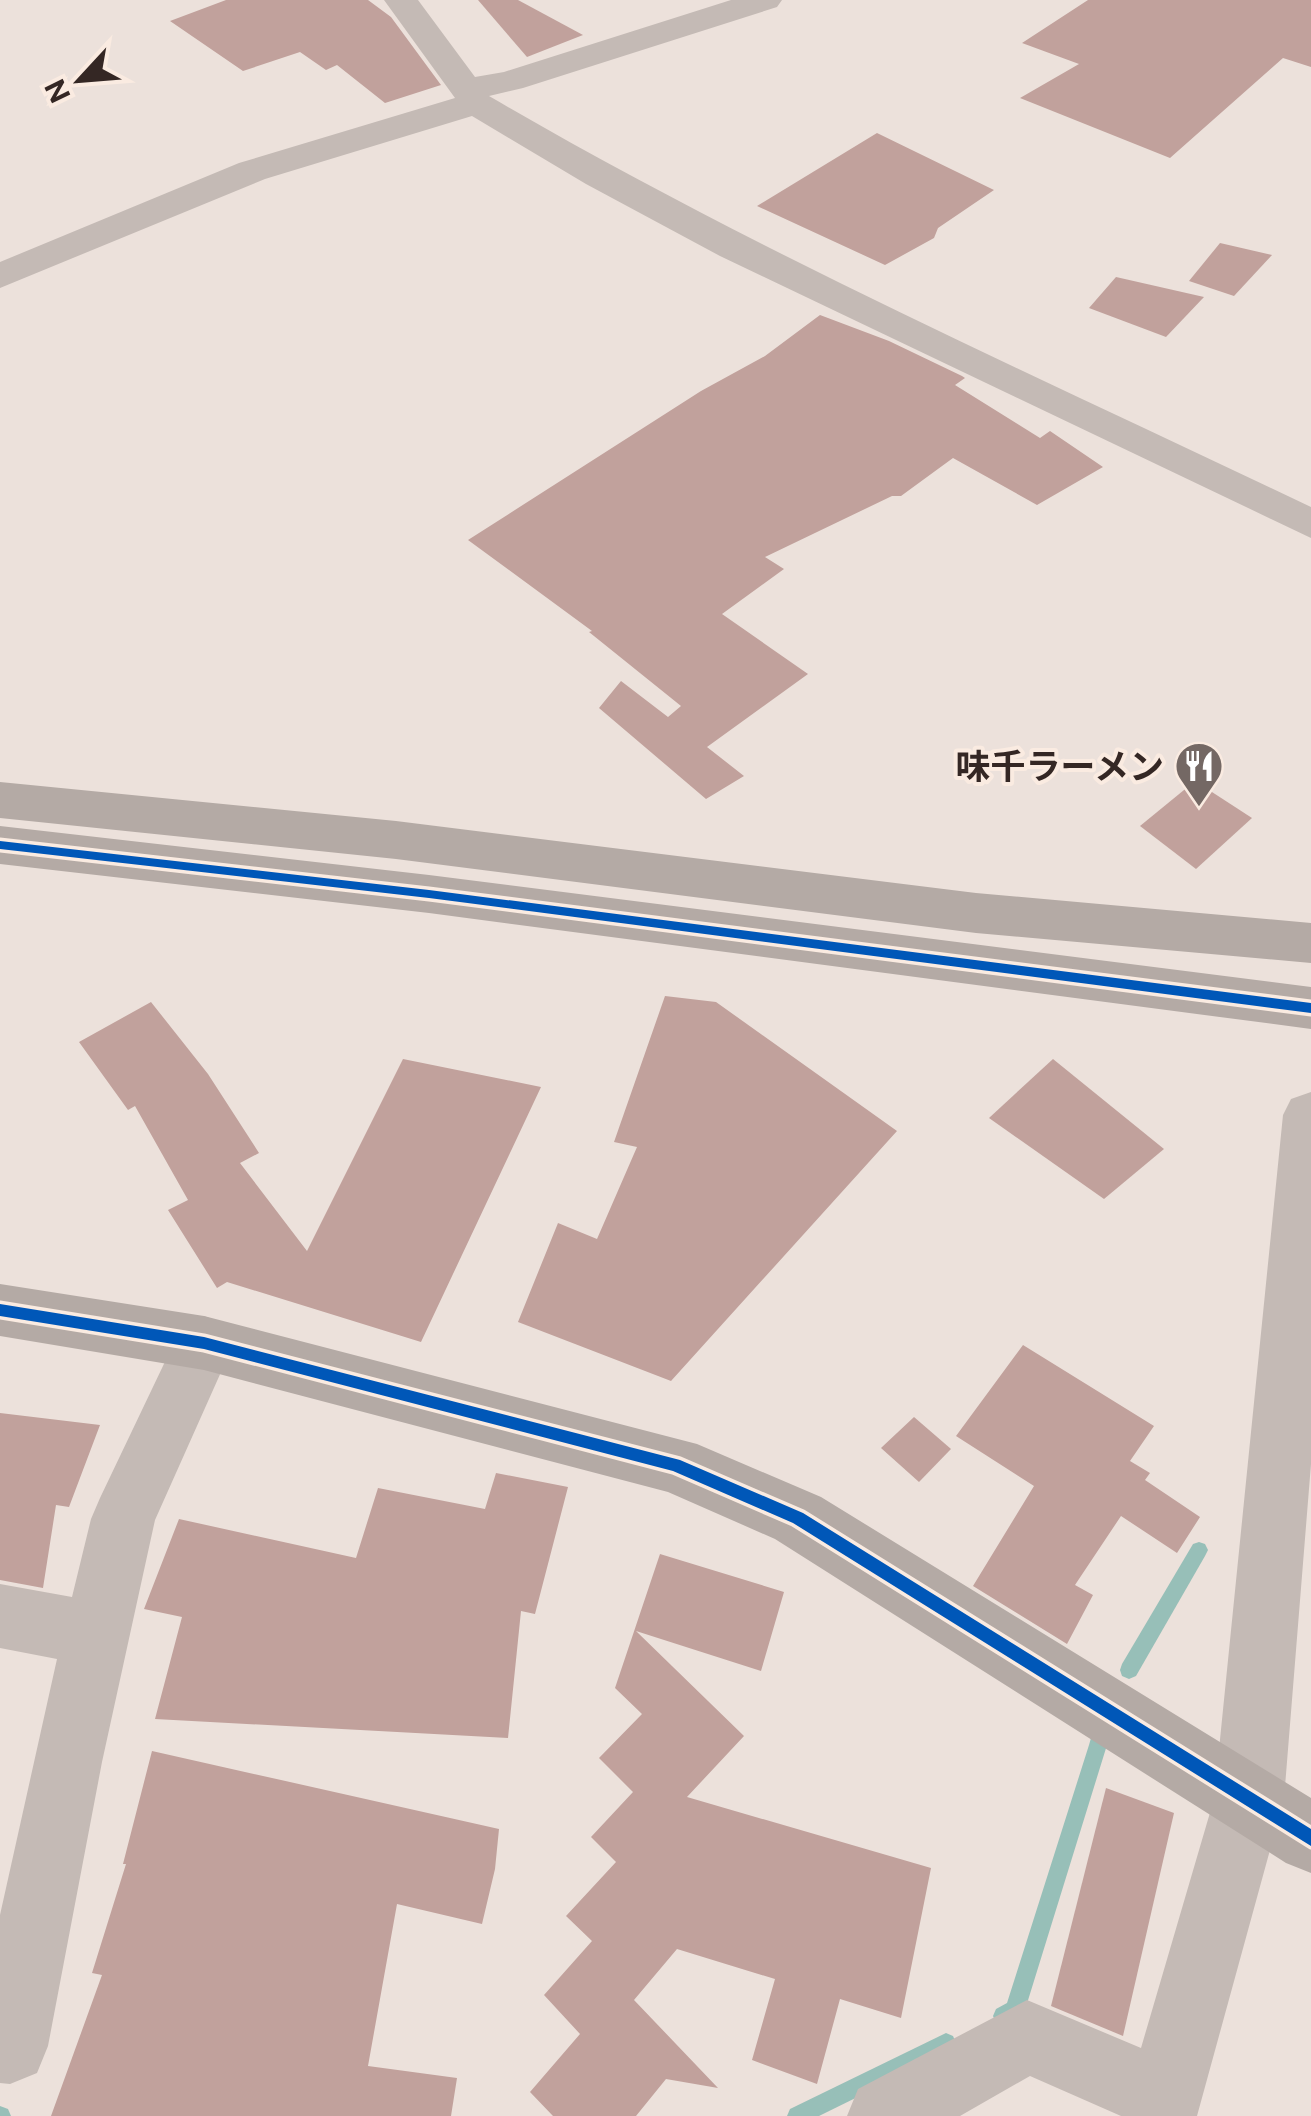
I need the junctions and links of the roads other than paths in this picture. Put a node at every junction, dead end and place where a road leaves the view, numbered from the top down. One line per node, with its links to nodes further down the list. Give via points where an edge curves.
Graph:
1 (402, 0): 3 (street)
2 (765, 0): 3 (street)
3 (473, 96): 4 (street, via 252,170); 5 (street, via 599,176 734,248)
4 (0, 276)
5 (1311, 524)
6 (0, 800): 8 (street, via 415,842 976,912)
7 (0, 845): 9 (street)
8 (1311, 943)
9 (1311, 1008)
10 (1311, 1115): 15 (street)
11 (0, 1310): 12 (street)
12 (204, 1343): 14 (street, via 123,1519); 15 (street, via 675,1465 798,1518)
13 (0, 1616): 14 (street)
14 (96, 1634): 17 (street)
15 (1249, 1799): 16 (street); 18 (street)
16 (1311, 1838)
17 (3, 2062)
18 (1161, 2105): 19 (street, via 1027,2037)
19 (885, 2116)

